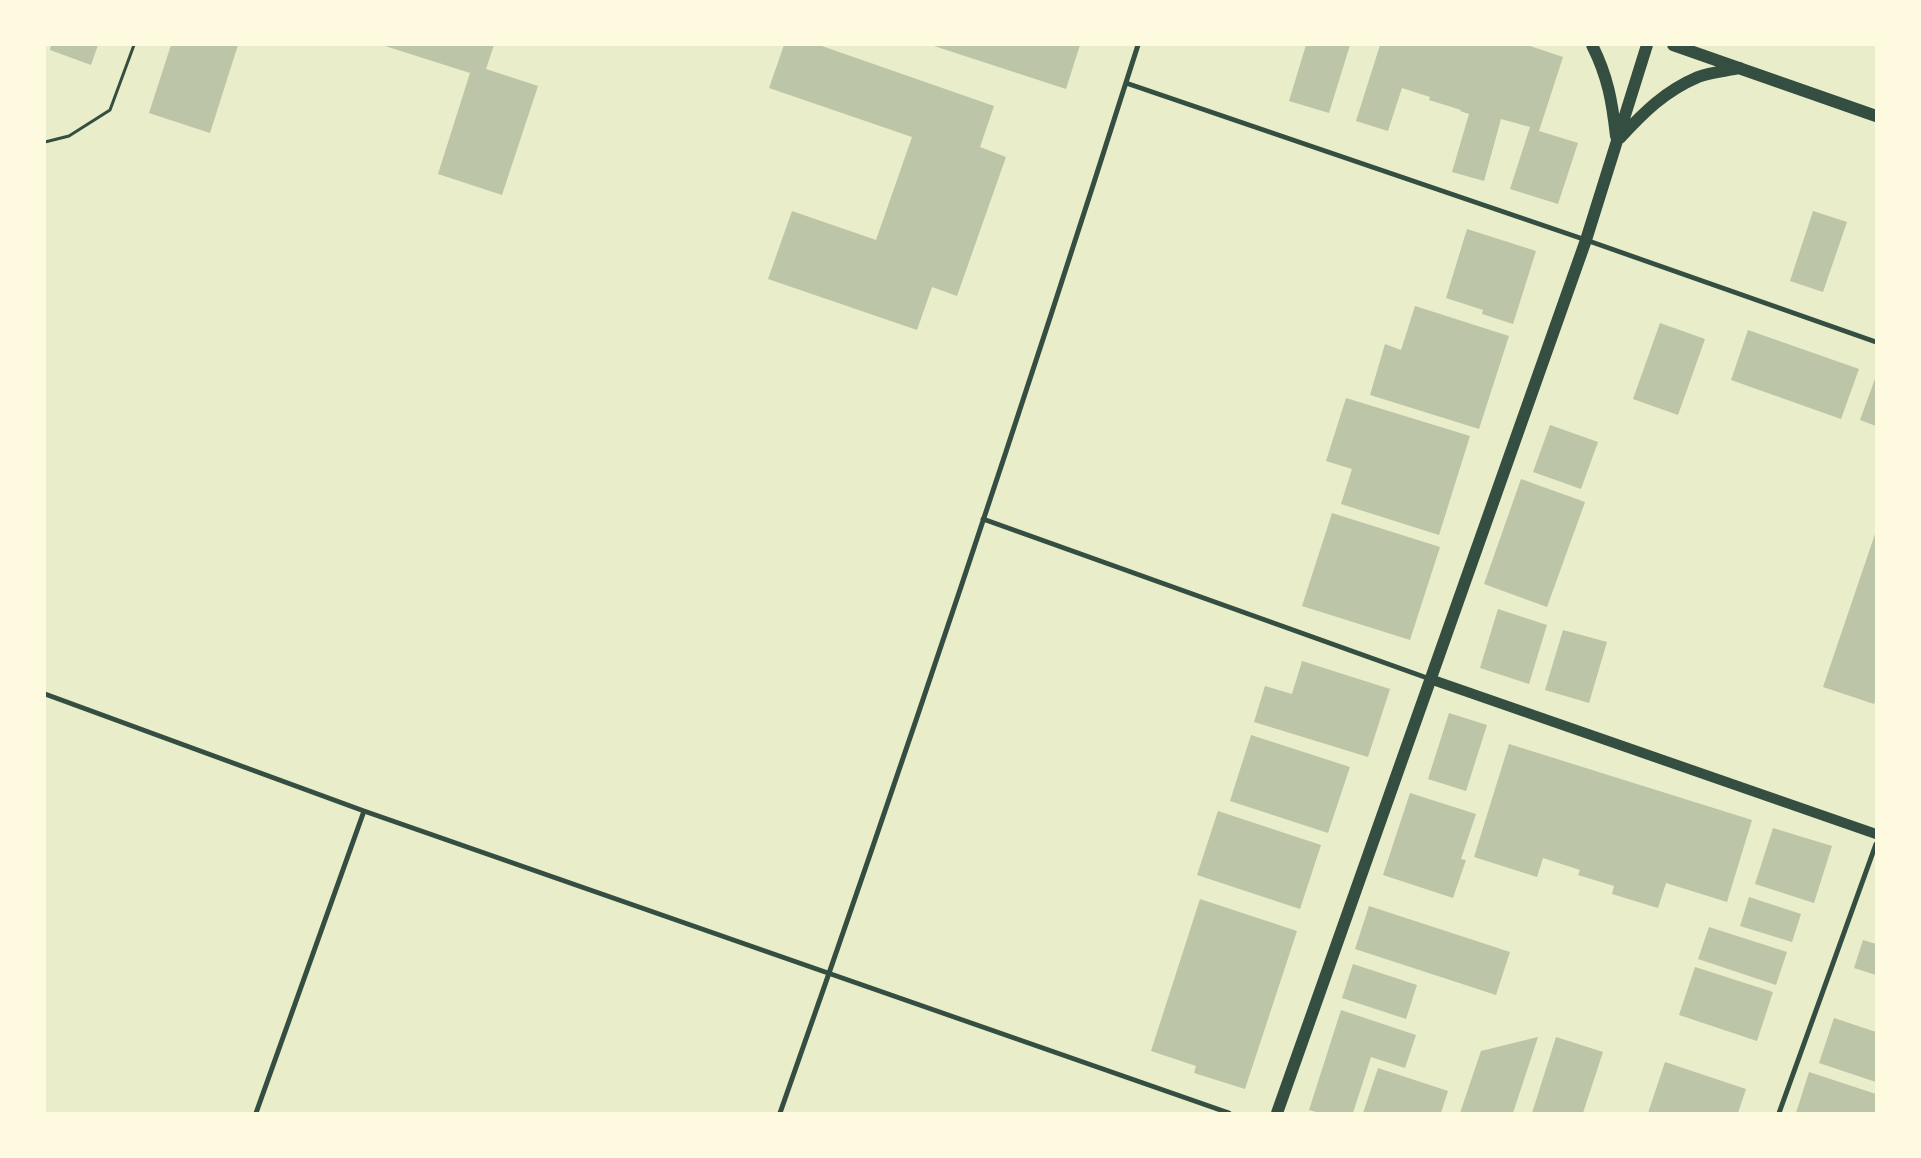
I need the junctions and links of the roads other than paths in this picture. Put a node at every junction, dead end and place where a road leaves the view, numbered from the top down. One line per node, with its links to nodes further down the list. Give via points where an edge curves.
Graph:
1 (1138, 45): 6 (street)
2 (1592, 45): 8 (main road, via 1611,93)
3 (1647, 45): 8 (main road)
4 (1673, 45): 5 (main road)
5 (1740, 68): 7 (main road); 8 (main road, via 1699,77 1665,94)
6 (1126, 83): 9 (street); 11 (street)
7 (1876, 116)
8 (1617, 142): 9 (main road)
9 (1586, 240): 10 (street); 12 (main road)
10 (1876, 342)
11 (983, 519): 12 (street); 17 (street)
12 (1430, 679): 15 (main road); 21 (main road)
13 (45, 694): 14 (street)
14 (364, 811): 17 (street); 18 (street)
15 (1876, 834)
16 (1876, 844): 22 (street)
17 (829, 974): 19 (street); 20 (street)
18 (256, 1113)
19 (780, 1113)
20 (1229, 1113)
21 (1277, 1113)
22 (1779, 1113)

